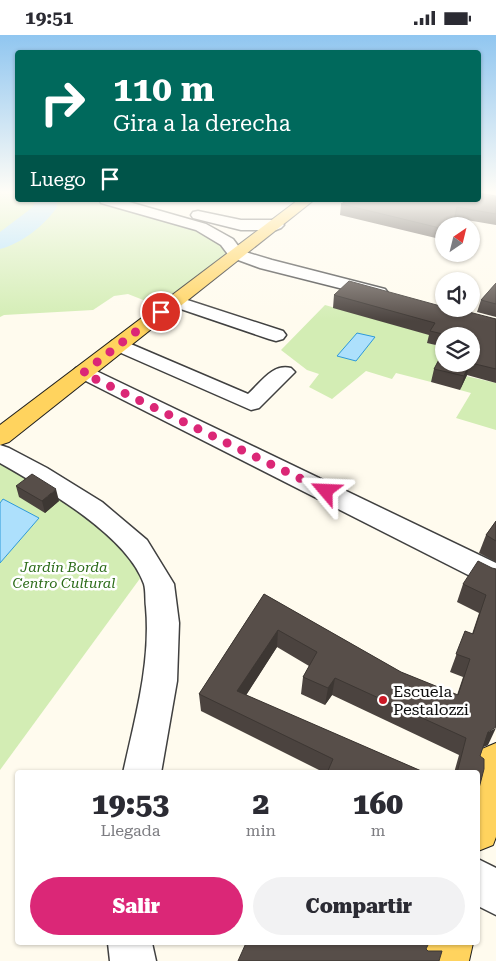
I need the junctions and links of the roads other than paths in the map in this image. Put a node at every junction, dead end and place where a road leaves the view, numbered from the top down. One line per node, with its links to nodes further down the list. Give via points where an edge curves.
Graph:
1 (215, 234): 3 (street)
2 (263, 234): 3 (main road)
3 (236, 254): 4 (street); 5 (main road)
4 (393, 297)
5 (175, 301): 6 (street); 7 (main road)
6 (276, 335)
7 (119, 345): 8 (street, via 251,403); 9 (main road)
8 (284, 372)
9 (83, 373): 10 (main road); 12 (street)
10 (0, 437)
11 (0, 453): 14 (street, via 93,509 137,547 159,584 163,623 160,681)
12 (496, 576)
13 (496, 762): 15 (main road)
14 (143, 770)
15 (480, 822)
16 (480, 882): 17 (street)
17 (496, 894)
18 (130, 945): 20 (street)
19 (449, 945): 21 (main road)
20 (133, 961)
21 (445, 961)

